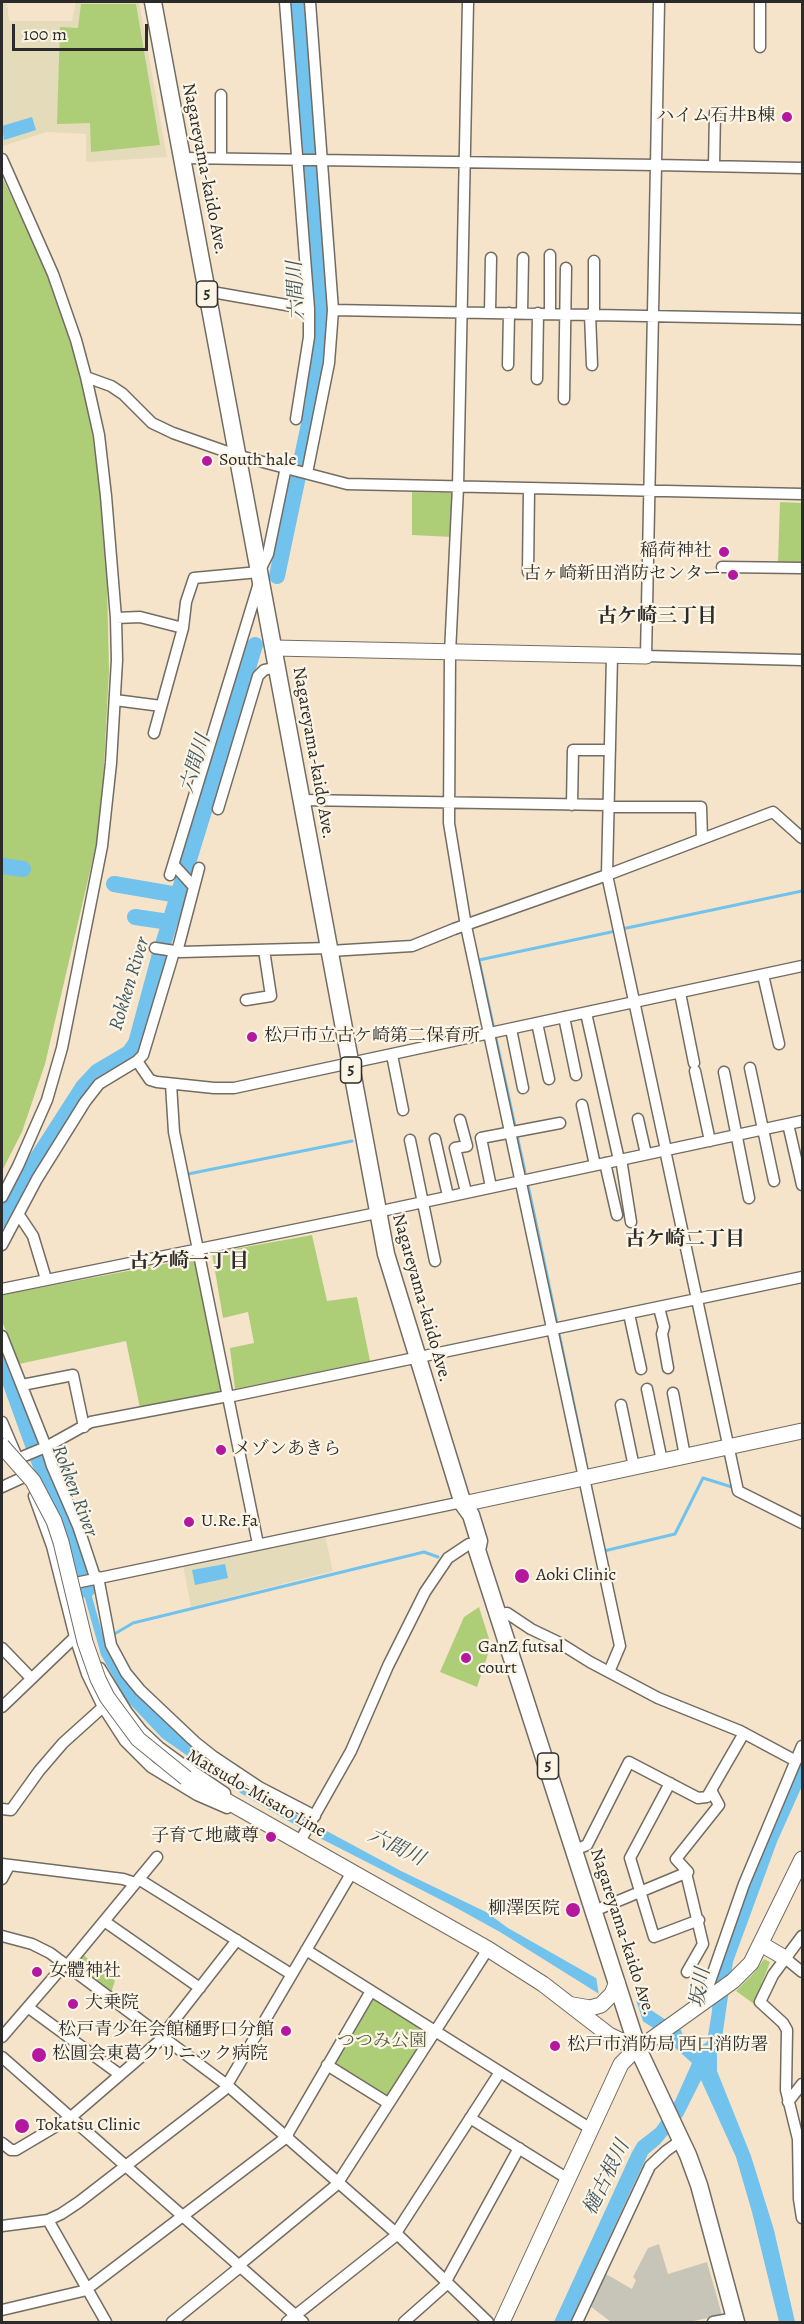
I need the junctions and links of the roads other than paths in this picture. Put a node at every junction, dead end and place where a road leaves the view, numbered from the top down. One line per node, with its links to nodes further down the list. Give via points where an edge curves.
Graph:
1 (153, 2): 10 (main road, Nagareyama-kaido Ave. / 5)
2 (285, 2): 13 (street)
3 (310, 2): 14 (street)
4 (468, 2): 15 (street)
5 (659, 2): 16 (street)
6 (760, 2): 7 (street)
7 (760, 47)
8 (222, 94): 11 (street)
9 (715, 112): 17 (street)
10 (182, 158): 11 (street); 24 (main road, Nagareyama-kaido Ave. / 5)
11 (221, 158): 13 (street)
12 (2, 159): 38 (street, via 53,274)
13 (297, 159): 14 (street); 25 (street)
14 (322, 159): 15 (street); 26 (street)
15 (465, 162): 16 (street); 27 (street)
16 (656, 165): 17 (street); 34 (street)
17 (714, 166): 18 (street)
18 (802, 168)
19 (550, 255): 31 (street)
20 (491, 258): 28 (street)
21 (523, 258): 30 (street)
22 (594, 261): 33 (street)
23 (566, 268): 32 (street)
24 (207, 293): 25 (street); 42 (main road, Nagareyama-kaido Ave. / 5)
25 (309, 309): 41 (street, via 309,337)
26 (333, 310): 27 (street); 44 (street, via 329,363)
27 (462, 312): 28 (street); 45 (street)
28 (490, 312): 29 (street)
29 (509, 313): 30 (street); 36 (street)
30 (522, 313): 31 (street)
31 (544, 314): 32 (street); 39 (street)
32 (566, 314): 33 (street); 40 (street)
33 (592, 314): 34 (street); 37 (street)
34 (652, 316): 35 (street); 47 (street)
35 (802, 319)
36 (508, 365)
37 (592, 365)
38 (86, 376): 42 (street, via 123,394 152,423); 53 (street, via 99,435)
39 (537, 379)
40 (564, 399)
41 (297, 419)
42 (236, 455): 43 (street); 52 (main road, Nagareyama-kaido Ave. / 5)
43 (286, 467): 44 (street); 52 (street)
44 (308, 473): 45 (street, via 357,485)
45 (458, 487): 46 (street); 56 (street)
46 (529, 489): 47 (street); 51 (street)
47 (649, 492): 48 (street); 58 (street)
48 (802, 494)
49 (722, 567): 50 (street)
50 (802, 568)
51 (528, 572)
52 (260, 575): 54 (street, via 194,578); 55 (main road, Nagareyama-kaido Ave. / 5); 74 (street, via 172,870)
53 (116, 618): 54 (street, via 140,617); 61 (street)
54 (183, 628): 62 (street)
55 (274, 648): 56 (street); 60 (main road, Nagareyama-kaido Ave. / 5)
56 (450, 653): 57 (street); 66 (street)
57 (612, 656): 58 (street); 64 (street)
58 (646, 656): 59 (street)
59 (802, 660)
60 (277, 667): 65 (main road, Nagareyama-kaido Ave. / 5); 69 (street, via 258,676)
61 (115, 700): 62 (street); 123 (street, via 102,846 62,1048 46,1100)
62 (161, 706): 63 (street)
63 (154, 733)
64 (610, 750): 67 (street, via 573,750); 68 (street)
65 (301, 800): 66 (street); 78 (main road, Nagareyama-kaido Ave. / 5)
66 (448, 803): 67 (street); 75 (street)
67 (572, 805): 68 (street)
68 (609, 806): 71 (street, via 701,807); 73 (street)
69 (218, 809)
70 (802, 838): 71 (street, via 773,812)
71 (702, 839): 73 (street)
72 (199, 868): 74 (street)
73 (607, 875): 75 (street); 84 (street)
74 (194, 886): 79 (street)
75 (466, 926): 78 (street, via 412,946); 89 (street)
76 (155, 948): 79 (street)
77 (264, 950): 78 (street); 79 (street); 83 (street, via 271,996)
78 (330, 950): 93 (main road, Nagareyama-kaido Ave. / 5)
79 (176, 952): 92 (street, via 147,1046)
80 (802, 966): 81 (street)
81 (763, 975): 82 (street); 90 (street)
82 (680, 993): 84 (street); 112 (street)
83 (246, 1000)
84 (635, 1002): 85 (street); 113 (street)
85 (586, 1013): 86 (street); 115 (street)
86 (564, 1017): 87 (street); 96 (street)
87 (537, 1023): 88 (street); 97 (street)
88 (511, 1029): 89 (street); 99 (street)
89 (489, 1034): 91 (street); 108 (street)
90 (779, 1044)
91 (392, 1055): 93 (street); 101 (street)
92 (137, 1061): 98 (street, via 150,1080); 127 (street, via 94,1090 37,1179)
93 (350, 1064): 98 (street, via 234,1088); 126 (main road, Nagareyama-kaido Ave. / 5)
94 (750, 1068): 107 (street)
95 (724, 1072): 109 (street)
96 (576, 1075)
97 (549, 1079)
98 (171, 1084): 131 (street, via 174,1132)
99 (523, 1088)
100 (582, 1106): 116 (street)
101 (403, 1110)
102 (638, 1119): 114 (street)
103 (460, 1120): 121 (street, via 467,1146 455,1148)
104 (802, 1121): 106 (street)
105 (560, 1123): 108 (street)
106 (788, 1124): 107 (street); 119 (street)
107 (762, 1130): 109 (street); 118 (street)
108 (510, 1132): 117 (street); 120 (street, via 482,1138)
109 (736, 1135): 112 (street); 124 (street)
110 (435, 1139): 122 (street)
111 (410, 1140): 125 (street)
112 (710, 1141): 113 (street)
113 (666, 1150): 114 (street); 136 (street)
114 (646, 1154): 115 (street)
115 (620, 1159): 116 (street); 129 (street)
116 (600, 1164): 117 (street); 128 (street)
117 (520, 1181): 120 (street); 139 (street)
118 (774, 1181)
119 (802, 1185)
120 (491, 1187): 121 (street)
121 (466, 1192): 122 (street)
122 (448, 1196): 125 (street)
123 (2, 1197)
124 (749, 1198)
125 (422, 1201): 126 (street); 132 (street)
126 (377, 1212): 131 (street); 141 (main road, Nagareyama-kaido Ave. / 5)
127 (19, 1215): 130 (street); 134 (street, via 33,1236)
128 (617, 1215)
129 (631, 1222)
130 (2, 1243)
131 (198, 1248): 134 (street); 147 (street)
132 (435, 1261)
133 (802, 1277): 136 (street)
134 (46, 1279): 135 (street)
135 (2, 1288)
136 (697, 1300): 137 (street); 153 (street)
137 (659, 1308): 138 (street); 142 (street)
138 (629, 1314): 139 (street); 143 (street)
139 (552, 1330): 141 (street); 160 (street)
140 (2, 1336): 144 (street)
141 (416, 1359): 147 (street); 162 (main road, Nagareyama-kaido Ave. / 5)
142 (669, 1368)
143 (641, 1369)
144 (22, 1385): 150 (street, via 73,1375); 154 (street)
145 (647, 1389): 157 (street)
146 (673, 1393): 155 (street)
147 (228, 1396): 150 (street); 164 (street)
148 (621, 1405): 158 (street)
149 (2, 1422): 156 (street)
150 (84, 1426): 154 (street)
151 (802, 1431): 153 (street)
152 (2, 1446): 185 (street, Matsudo-Misato Line, bridge, via 33,1481 54,1521 85,1642 107,1696 138,1739 186,1778)
153 (729, 1447): 155 (street); 163 (street, via 738,1491)
154 (45, 1448): 156 (street); 166 (street)
155 (685, 1456): 157 (street)
156 (20, 1458): 159 (street)
157 (662, 1461): 158 (street)
158 (634, 1467): 160 (street)
159 (26, 1476): 161 (street); 167 (street)
160 (584, 1478): 162 (street); 171 (street, via 620,1647)
161 (2, 1487)
162 (462, 1503): 164 (street); 165 (main road, Nagareyama-kaido Ave. / 5, via 461,1515)
163 (802, 1523)
164 (258, 1544): 166 (street)
165 (473, 1547): 168 (main road, Nagareyama-kaido Ave. / 5); 184 (street, via 448,1558 425,1592 351,1751)
166 (96, 1577): 167 (street); 172 (street, via 115,1655)
167 (68, 1584): 169 (street)
168 (498, 1615): 171 (street, via 507,1613); 187 (main road, Nagareyama-kaido Ave. / 5)
169 (76, 1641): 173 (street); 174 (street, via 92,1655); 175 (street)
170 (2, 1648): 173 (street)
171 (609, 1672): 178 (street, via 658,1698)
172 (126, 1674): 174 (street); 184 (street, via 195,1742 259,1787)
173 (31, 1678): 176 (street)
174 (111, 1687): 175 (street); 185 (street, via 127,1712 159,1747)
175 (97, 1695): 177 (street)
176 (2, 1707)
177 (103, 1707): 183 (street, via 63,1743 11,1810); 185 (street, via 125,1741 151,1767 197,1795)
178 (744, 1733): 180 (street); 182 (street)
179 (802, 1746): 180 (street)
180 (796, 1761): 213 (street, via 744,1884 708,1987)
181 (670, 1783): 182 (street, via 698,1798 707,1797); 187 (street, via 629,1762 587,1845); 195 (street, via 630,1858)
182 (711, 1790): 192 (street, via 719,1805 676,1859)
183 (2, 1809)
184 (315, 1816): 186 (street)
185 (269, 1826): 186 (street, Matsudo-Misato Line)
186 (301, 1840): 191 (street, Matsudo-Misato Line)
187 (575, 1850): 196 (main road, Nagareyama-kaido Ave. / 5)
188 (157, 1857): 194 (street)
189 (802, 1859): 202 (street)
190 (5, 1865): 193 (street); 194 (street)
191 (352, 1872): 203 (street, Matsudo-Misato Line); 204 (street)
192 (686, 1873): 195 (street); 197 (street)
193 (2, 1879)
194 (137, 1882): 198 (street); 201 (street)
195 (640, 1893): 196 (street); 197 (street, via 654,1937)
196 (594, 1911): 210 (main road, Nagareyama-kaido Ave. / 5)
197 (699, 1920): 207 (street, via 703,1944)
198 (104, 1921): 206 (street); 211 (street)
199 (2, 1936): 206 (street, via 32,1944)
200 (802, 1936): 205 (street)
201 (237, 1940): 209 (street); 211 (street)
202 (761, 1944): 205 (street); 213 (street, via 751,1963)
203 (488, 1949): 214 (street, Matsudo-Misato Line); 216 (street)
204 (306, 1950): 209 (street); 212 (street)
205 (785, 1958): 208 (street); 226 (street, via 760,2002 787,2030)
206 (66, 1965): 215 (street); 218 (street)
207 (687, 1972)
208 (802, 1972)
209 (291, 1974): 225 (street)
210 (617, 1982): 214 (street, via 601,2005 590,2008); 219 (main road, Nagareyama-kaido Ave. / 5)
211 (200, 1988): 218 (street)
212 (370, 1991): 216 (street); 221 (street)
213 (712, 1996): 219 (street)
214 (567, 2002): 219 (street, Matsudo-Misato Line, via 609,2035)
215 (29, 2007): 217 (street); 223 (street)
216 (435, 2031): 222 (street); 227 (street)
217 (2, 2037)
218 (163, 2037): 223 (street); 225 (street)
219 (638, 2049): 230 (street, via 621,2064); 232 (main road, Nagareyama-kaido Ave. / 5)
220 (2, 2057): 228 (street)
221 (327, 2064): 227 (street); 231 (street)
222 (500, 2072): 229 (street); 230 (street)
223 (119, 2074): 228 (street)
224 (802, 2084): 226 (street)
225 (227, 2085): 231 (street); 235 (street)
226 (788, 2102): 236 (street)
227 (388, 2103): 238 (street)
228 (70, 2118): 233 (street, via 16,2150); 235 (street)
229 (470, 2118): 234 (street); 243 (street)
230 (591, 2129): 237 (street)
231 (287, 2135): 238 (street); 239 (street)
232 (678, 2135): 249 (main road, Nagareyama-kaido Ave. / 5, via 699,2185); 255 (street, via 650,2166)
233 (2, 2143)
234 (519, 2148): 237 (street); 245 (street)
235 (124, 2166): 239 (street); 241 (street, via 79,2202)
236 (801, 2171): 240 (street)
237 (568, 2178): 254 (street)
238 (340, 2181): 243 (street); 244 (street)
239 (182, 2217): 244 (street); 246 (street)
240 (802, 2218)
241 (48, 2220): 242 (street); 246 (street)
242 (2, 2226)
243 (397, 2234): 245 (street); 248 (street)
244 (239, 2267): 248 (street); 251 (street)
245 (447, 2282): 252 (street); 253 (street)
246 (88, 2289): 247 (street); 250 (street)
247 (2, 2310)
248 (295, 2320)
249 (735, 2320): 256 (street)
250 (106, 2322)
251 (172, 2322)
252 (404, 2322)
253 (488, 2322)
254 (502, 2322)
255 (577, 2322)
256 (713, 2322)

